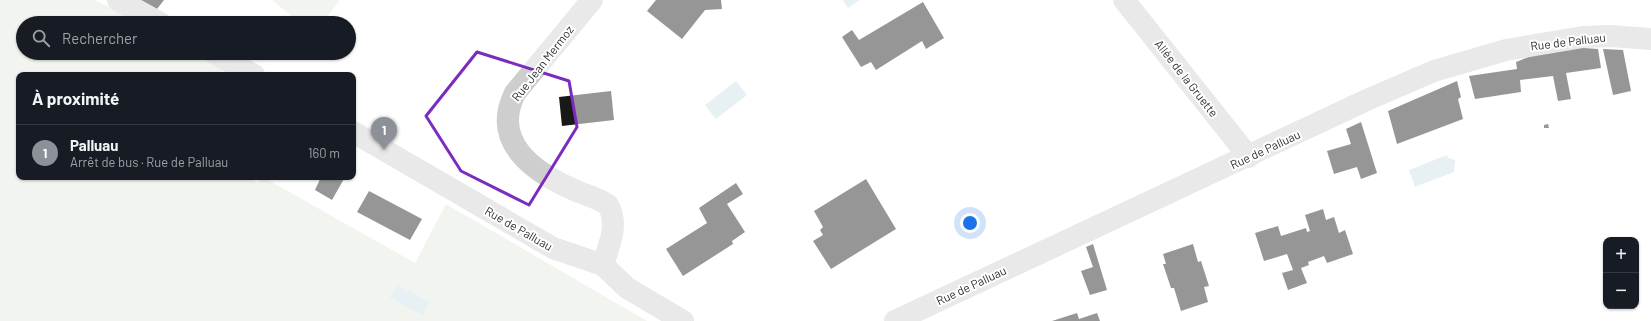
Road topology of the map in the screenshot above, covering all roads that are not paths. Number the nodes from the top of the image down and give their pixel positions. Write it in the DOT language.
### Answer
graph roads {
  1 [pos="118,0"];
  2 [pos="592,0"];
  3 [pos="1124,0"];
  4 [pos="147,16"];
  5 [pos="1651,39"];
  6 [pos="227,60"];
  7 [pos="249,72"];
  8 [pos="356,134"];
  9 [pos="1249,157"];
  10 [pos="603,266"];
  11 [pos="684,321"];
  12 [pos="895,321"];
  1 -- 4 [label="street"];
  2 -- 10 [label="street, Rue Jean Mermoz"];
  3 -- 9 [label="street, Allée de la Gruette"];
  5 -- 9 [label="street, Rue de Palluau"];
  6 -- 7 [label="street"];
  8 -- 10 [label="street, Rue de Palluau"];
  9 -- 12 [label="street, Rue de Palluau"];
  10 -- 11 [label="street, Rue de Palluau"];
}
